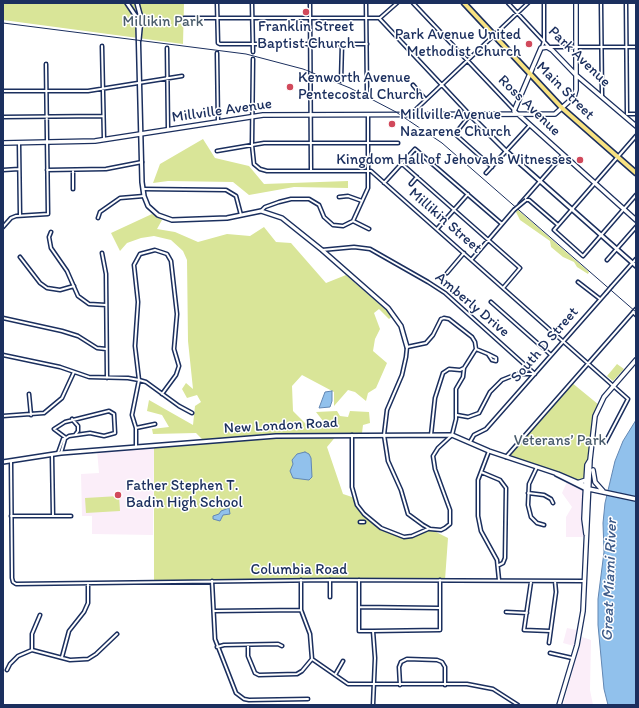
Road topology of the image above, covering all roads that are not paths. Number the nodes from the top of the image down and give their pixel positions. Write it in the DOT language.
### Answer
graph roads {
  1 [pos="127,3"];
  2 [pos="137,3"];
  3 [pos="217,3"];
  4 [pos="252,3"];
  5 [pos="310,3"];
  6 [pos="366,3"];
  7 [pos="397,3"];
  8 [pos="413,3"];
  9 [pos="464,3"];
  10 [pos="508,3"];
  11 [pos="528,3"];
  12 [pos="544,3"];
  13 [pos="576,3"];
  14 [pos="601,3"];
  15 [pos="626,3"];
  16 [pos="517,13"];
  17 [pos="184,18"];
  18 [pos="217,18"];
  19 [pos="252,18"];
  20 [pos="310,18"];
  21 [pos="367,18"];
  22 [pos="380,18"];
  23 [pos="494,35"];
  24 [pos="139,40"];
  25 [pos="544,41"];
  26 [pos="252,44"];
  27 [pos="310,44"];
  28 [pos="342,44"];
  29 [pos="367,44"];
  30 [pos="102,46"];
  31 [pos="576,46"];
  32 [pos="602,47"];
  33 [pos="626,47"];
  34 [pos="636,47"];
  35 [pos="167,48"];
  36 [pos="541,48"];
  37 [pos="551,48"];
  38 [pos="252,52"];
  39 [pos="217,53"];
  40 [pos="253,58"];
  41 [pos="466,60"];
  42 [pos="46,64"];
  43 [pos="530,74"];
  44 [pos="182,76"];
  45 [pos="576,76"];
  46 [pos="168,78"];
  47 [pos="341,81"];
  48 [pos="139,83"];
  49 [pos="442,84"];
  50 [pos="413,85"];
  51 [pos="103,89"];
  52 [pos="46,91"];
  53 [pos="3,92"];
  54 [pos="367,92"];
  55 [pos="602,97"];
  56 [pos="425,99"];
  57 [pos="562,108"];
  58 [pos="514,111"];
  59 [pos="518,114"];
  60 [pos="622,114"];
  61 [pos="627,114"];
  62 [pos="636,114"];
  63 [pos="310,115"];
  64 [pos="368,115"];
  65 [pos="410,115"];
  66 [pos="470,115"];
  67 [pos="46,116"];
  68 [pos="103,116"];
  69 [pos="252,116"];
  70 [pos="3,117"];
  71 [pos="218,122"];
  72 [pos="530,125"];
  73 [pos="636,126"];
  74 [pos="168,130"];
  75 [pos="141,134"];
  76 [pos="636,136"];
  77 [pos="104,140"];
  78 [pos="19,142"];
  79 [pos="46,142"];
  80 [pos="3,143"];
  81 [pos="310,143"];
  82 [pos="368,143"];
  83 [pos="398,143"];
  84 [pos="252,145"];
  85 [pos="217,151"];
  86 [pos="506,151"];
  87 [pos="563,155"];
  88 [pos="618,157"];
  89 [pos="142,162"];
  90 [pos="401,163"];
  91 [pos="492,167"];
  92 [pos="19,169"];
  93 [pos="3,170"];
  94 [pos="47,170"];
  95 [pos="73,170"];
  96 [pos="368,170"];
  97 [pos="310,171"];
  98 [pos="636,173"];
  99 [pos="486,174"];
  100 [pos="417,177"];
  101 [pos="540,181"];
  102 [pos="384,182"];
  103 [pos="595,183"];
  104 [pos="411,184"];
  105 [pos="142,188"];
  106 [pos="73,189"];
  107 [pos="468,194"];
  108 [pos="636,195"];
  109 [pos="144,196"];
  110 [pos="339,197"];
  111 [pos="362,201"];
  112 [pos="520,204"];
  113 [pos="572,209"];
  114 [pos="624,209"];
  115 [pos="454,210"];
  116 [pos="261,211"];
  117 [pos="241,215"];
  118 [pos="20,216"];
  119 [pos="98,218"];
  120 [pos="636,220"];
  121 [pos="353,221"];
  122 [pos="502,224"];
  123 [pos="558,225"];
  124 [pos="3,226"];
  125 [pos="636,227"];
  126 [pos="369,228"];
  127 [pos="437,230"];
  128 [pos="51,232"];
  129 [pos="602,235"];
  130 [pos="488,240"];
  131 [pos="617,249"];
  132 [pos="322,250"];
  133 [pos="102,252"];
  134 [pos="464,254"];
  135 [pos="20,257"];
  136 [pos="636,259"];
  137 [pos="472,260"];
  138 [pos="607,260"];
  139 [pos="633,263"];
  140 [pos="636,266"];
  141 [pos="447,273"];
  142 [pos="578,282"];
  143 [pos="74,286"];
  144 [pos="503,288"];
  145 [pos="600,299"];
  146 [pos="491,302"];
  147 [pos="106,305"];
  148 [pos="636,309"];
  149 [pos="633,312"];
  150 [pos="636,315"];
  151 [pos="3,318"];
  152 [pos="564,341"];
  153 [pos="407,347"];
  154 [pos="106,349"];
  155 [pos="476,349"];
  156 [pos="488,354"];
  157 [pos="3,355"];
  158 [pos="551,355"];
  159 [pos="636,360"];
  160 [pos="588,363"];
  161 [pos="464,368"];
  162 [pos="460,370"];
  163 [pos="74,372"];
  164 [pos="535,374"];
  165 [pos="464,375"];
  166 [pos="107,378"];
  167 [pos="139,380"];
  168 [pos="614,385"];
  169 [pos="29,394"];
  170 [pos="162,394"];
  171 [pos="192,413"];
  172 [pos="31,415"];
  173 [pos="456,415"];
  174 [pos="3,416"];
  175 [pos="72,419"];
  176 [pos="155,424"];
  177 [pos="136,428"];
  178 [pos="431,434"];
  179 [pos="74,435"];
  180 [pos="352,435"];
  181 [pos="384,435"];
  182 [pos="452,435"];
  183 [pos="66,438"];
  184 [pos="470,442"];
  185 [pos="605,443"];
  186 [pos="136,447"];
  187 [pos="591,450"];
  188 [pos="490,451"];
  189 [pos="60,453"];
  190 [pos="52,454"];
  191 [pos="506,456"];
  192 [pos="590,460"];
  193 [pos="11,461"];
  194 [pos="3,462"];
  195 [pos="538,466"];
  196 [pos="481,472"];
  197 [pos="555,473"];
  198 [pos="586,480"];
  199 [pos="577,482"];
  200 [pos="587,488"];
  201 [pos="596,490"];
  202 [pos="602,491"];
  203 [pos="528,494"];
  204 [pos="636,499"];
  205 [pos="553,503"];
  206 [pos="588,503"];
  207 [pos="11,516"];
  208 [pos="53,516"];
  209 [pos="71,516"];
  210 [pos="360,522"];
  211 [pos="364,522"];
  212 [pos="423,525"];
  213 [pos="544,525"];
  214 [pos="430,528"];
  215 [pos="422,531"];
  216 [pos="587,537"];
  217 [pos="498,565"];
  218 [pos="301,580"];
  219 [pos="330,580"];
  220 [pos="360,580"];
  221 [pos="440,580"];
  222 [pos="499,580"];
  223 [pos="212,581"];
  224 [pos="555,581"];
  225 [pos="585,581"];
  226 [pos="530,582"];
  227 [pos="88,584"];
  228 [pos="330,597"];
  229 [pos="359,607"];
  230 [pos="439,608"];
  231 [pos="301,610"];
  232 [pos="214,611"];
  233 [pos="506,612"];
  234 [pos="527,613"];
  235 [pos="40,615"];
  236 [pos="373,631"];
  237 [pos="550,631"];
  238 [pos="117,634"];
  239 [pos="549,642"];
  240 [pos="248,645"];
  241 [pos="282,646"];
  242 [pos="217,647"];
  243 [pos="32,650"];
  244 [pos="550,653"];
  245 [pos="62,657"];
  246 [pos="573,658"];
  247 [pos="312,659"];
  248 [pos="343,661"];
  249 [pos="7,670"];
  250 [pos="335,675"];
  251 [pos="373,685"];
  252 [pos="400,685"];
  253 [pos="444,685"];
  254 [pos="308,699"];
  255 [pos="249,700"];
  256 [pos="249,705"];
  257 [pos="372,705"];
  258 [pos="518,705"];
  259 [pos="559,705"];
  1 -- 24 [label="street"];
  2 -- 24 [label="street"];
  3 -- 18 [label="street"];
  4 -- 19 [label="street"];
  5 -- 20 [label="street"];
  6 -- 21 [label="street"];
  7 -- 22 [label="street"];
  8 -- 41 [label="street, Ross Avenue"];
  9 -- 23 [label="main road, Main Street"];
  10 -- 16 [label="street, Park Avenue"];
  11 -- 16 [label="street"];
  12 -- 25 [label="street"];
  13 -- 31 [label="main road"];
  14 -- 32 [label="street"];
  15 -- 33 [label="street"];
  16 -- 23 [label="street"];
  16 -- 25 [label="street, Park Avenue"];
  17 -- 18 [label="street"];
  18 -- 19 [label="street"];
  18 -- 26 [label="street"];
  19 -- 20 [label="street"];
  19 -- 26 [label="street"];
  20 -- 21 [label="street"];
  20 -- 27 [label="street"];
  21 -- 22 [label="street"];
  21 -- 29 [label="street"];
  22 -- 49 [label="street"];
  23 -- 41 [label="street"];
  23 -- 43 [label="main road, Main Street"];
  24 -- 48 [label="street"];
  25 -- 36 [label="street"];
  25 -- 37 [label="street, Park Avenue"];
  26 -- 27 [label="street"];
  26 -- 38 [label="street"];
  27 -- 28 [label="street"];
  27 -- 63 [label="street"];
  28 -- 29 [label="street"];
  28 -- 47 [label="street"];
  29 -- 54 [label="street"];
  30 -- 51 [label="street"];
  31 -- 32 [label="street"];
  31 -- 37 [label="street"];
  31 -- 45 [label="main road"];
  32 -- 33 [label="street"];
  32 -- 55 [label="street"];
  33 -- 34 [label="street"];
  33 -- 61 [label="street"];
  35 -- 46 [label="street"];
  36 -- 37 [label="main road"];
  36 -- 43 [label="main road"];
  37 -- 45 [label="main road, Park Avenue"];
  39 -- 71 [label="street"];
  40 -- 69 [label="street"];
  41 -- 49 [label="street"];
  41 -- 58 [label="street, Ross Avenue"];
  42 -- 52 [label="street"];
  43 -- 57 [label="main road, Main Street"];
  43 -- 58 [label="main road"];
  44 -- 46 [label="street"];
  45 -- 55 [label="main road, Park Avenue"];
  45 -- 57 [label="main road"];
  46 -- 48 [label="street"];
  46 -- 74 [label="street"];
  48 -- 51 [label="street"];
  48 -- 75 [label="street"];
  49 -- 56 [label="street"];
  49 -- 66 [label="street"];
  50 -- 56 [label="street"];
  51 -- 52 [label="street"];
  51 -- 68 [label="street"];
  52 -- 53 [label="street"];
  52 -- 67 [label="street"];
  55 -- 60 [label="main road, Park Avenue"];
  56 -- 65 [label="street"];
  57 -- 59 [label="main road, Millville Avenue"];
  57 -- 88 [label="main road, Main Street"];
  58 -- 59 [label="street, Ross Avenue"];
  59 -- 66 [label="main road, Millville Avenue"];
  59 -- 72 [label="main road, Ross Avenue"];
  60 -- 61 [label="street"];
  60 -- 73 [label="main road, Park Avenue"];
  61 -- 62 [label="street"];
  63 -- 64 [label="main road, Millville Avenue"];
  63 -- 69 [label="main road, Millville Avenue"];
  63 -- 81 [label="street"];
  64 -- 65 [label="main road, Millville Avenue"];
  64 -- 82 [label="street"];
  65 -- 66 [label="main road, Millville Avenue"];
  66 -- 86 [label="street"];
  66 -- 91 [label="street"];
  67 -- 68 [label="street"];
  67 -- 70 [label="street"];
  67 -- 79 [label="street"];
  68 -- 77 [label="street"];
  69 -- 71 [label="main road, Millville Avenue"];
  69 -- 84 [label="street"];
  71 -- 74 [label="main road, Millville Avenue"];
  72 -- 86 [label="street"];
  72 -- 87 [label="main road, Ross Avenue"];
  74 -- 75 [label="main road, Millville Avenue"];
  75 -- 77 [label="main road, Millville Avenue"];
  75 -- 89 [label="street"];
  76 -- 88 [label="street"];
  77 -- 79 [label="main road, Millville Avenue"];
  78 -- 79 [label="main road, Millville Avenue"];
  78 -- 80 [label="main road, Millville Avenue"];
  78 -- 92 [label="street"];
  79 -- 94 [label="street"];
  81 -- 82 [label="street"];
  81 -- 84 [label="street"];
  81 -- 97 [label="street"];
  82 -- 83 [label="street"];
  82 -- 96 [label="street"];
  84 -- 85 [label="street"];
  84 -- 97 [label="street"];
  86 -- 91 [label="street"];
  86 -- 101 [label="street"];
  87 -- 101 [label="street"];
  87 -- 103 [label="main road, Ross Avenue"];
  88 -- 98 [label="main road, Main Street"];
  88 -- 103 [label="street"];
  89 -- 95 [label="street"];
  89 -- 105 [label="street"];
  90 -- 100 [label="street"];
  90 -- 102 [label="street"];
  90 -- 107 [label="street"];
  91 -- 99 [label="street"];
  92 -- 93 [label="street"];
  92 -- 118 [label="street"];
  94 -- 95 [label="street"];
  94 -- 118 [label="street"];
  95 -- 106 [label="street"];
  96 -- 97 [label="street"];
  96 -- 102 [label="street, Millikin Street"];
  96 -- 111 [label="street"];
  100 -- 104 [label="street"];
  100 -- 115 [label="street"];
  101 -- 112 [label="street"];
  101 -- 113 [label="street"];
  102 -- 127 [label="street, Millikin Street"];
  103 -- 113 [label="street"];
  103 -- 114 [label="main road, Ross Avenue"];
  105 -- 109 [label="street"];
  105 -- 117 [label="street"];
  107 -- 115 [label="street"];
  107 -- 122 [label="street"];
  108 -- 114 [label="street"];
  109 -- 117 [label="street"];
  109 -- 119 [label="street"];
  110 -- 111 [label="street"];
  111 -- 121 [label="street"];
  113 -- 123 [label="street"];
  113 -- 129 [label="street"];
  114 -- 120 [label="main road, Ross Avenue"];
  114 -- 129 [label="street"];
  115 -- 127 [label="street"];
  115 -- 130 [label="street"];
  116 -- 117 [label="street"];
  116 -- 121 [label="street"];
  116 -- 132 [label="street"];
  118 -- 124 [label="street"];
  121 -- 126 [label="street"];
  122 -- 123 [label="street, bridge"];
  122 -- 130 [label="street"];
  123 -- 129 [label="street"];
  125 -- 131 [label="street"];
  127 -- 134 [label="street, Millikin Street"];
  128 -- 143 [label="street"];
  129 -- 131 [label="street"];
  130 -- 137 [label="street"];
  130 -- 144 [label="street"];
  131 -- 138 [label="street"];
  131 -- 139 [label="street"];
  132 -- 153 [label="street"];
  132 -- 164 [label="street, Amberly Drive"];
  133 -- 147 [label="street"];
  134 -- 137 [label="street, Millikin Street"];
  134 -- 141 [label="street"];
  135 -- 143 [label="street"];
  136 -- 139 [label="street, South D Street"];
  137 -- 144 [label="street, Millikin Street"];
  139 -- 140 [label="street"];
  139 -- 145 [label="street, South D Street, bridge"];
  142 -- 145 [label="street"];
  143 -- 147 [label="street"];
  144 -- 152 [label="street, Millikin Street"];
  145 -- 152 [label="street, South D Street"];
  146 -- 158 [label="street"];
  147 -- 154 [label="street"];
  148 -- 149 [label="street"];
  149 -- 150 [label="street"];
  149 -- 160 [label="street"];
  151 -- 154 [label="street"];
  152 -- 158 [label="street, South D Street"];
  152 -- 160 [label="street, Millikin Street"];
  153 -- 155 [label="street"];
  153 -- 181 [label="street"];
  154 -- 166 [label="street"];
  155 -- 156 [label="street"];
  155 -- 161 [label="street"];
  157 -- 163 [label="street"];
  158 -- 164 [label="street, South D Street"];
  159 -- 168 [label="main road"];
  160 -- 168 [label="street, Millikin Street"];
  160 -- 191 [label="street"];
  161 -- 162 [label="street"];
  161 -- 165 [label="street"];
  162 -- 165 [label="street"];
  162 -- 178 [label="street"];
  163 -- 166 [label="street"];
  163 -- 172 [label="street"];
  164 -- 173 [label="street"];
  164 -- 184 [label="street, South D Street"];
  165 -- 173 [label="street"];
  166 -- 167 [label="street"];
  167 -- 170 [label="street"];
  167 -- 170 [label="street"];
  167 -- 177 [label="street"];
  168 -- 185 [label="street, Millikin Street"];
  168 -- 187 [label="main road"];
  169 -- 172 [label="street"];
  170 -- 171 [label="street"];
  172 -- 174 [label="street"];
  173 -- 182 [label="street"];
  175 -- 179 [label="street"];
  175 -- 179 [label="street"];
  175 -- 183 [label="street"];
  176 -- 177 [label="street"];
  177 -- 186 [label="street"];
  178 -- 181 [label="street, New London Road"];
  178 -- 182 [label="street, New London Road"];
  179 -- 183 [label="street"];
  180 -- 181 [label="street, New London Road"];
  180 -- 186 [label="street, New London Road"];
  180 -- 215 [label="street"];
  181 -- 212 [label="street"];
  182 -- 184 [label="street, New London Road"];
  182 -- 214 [label="street"];
  183 -- 189 [label="street"];
  184 -- 188 [label="street, New London Road"];
  186 -- 189 [label="street, New London Road"];
  187 -- 192 [label="main road"];
  187 -- 202 [label="main road"];
  188 -- 191 [label="street, New London Road"];
  188 -- 196 [label="street"];
  189 -- 190 [label="street, New London Road"];
  190 -- 193 [label="street, New London Road"];
  190 -- 208 [label="street"];
  191 -- 195 [label="street, New London Road"];
  192 -- 198 [label="main road"];
  192 -- 200 [label="main road"];
  193 -- 194 [label="street, New London Road"];
  193 -- 207 [label="street"];
  195 -- 197 [label="street, New London Road"];
  195 -- 203 [label="street"];
  196 -- 217 [label="street"];
  196 -- 217 [label="street"];
  197 -- 199 [label="street, New London Road"];
  197 -- 200 [label="street, New London Road"];
  198 -- 199 [label="main road"];
  198 -- 200 [label="main road"];
  199 -- 200 [label="street, New London Road"];
  200 -- 201 [label="main road"];
  200 -- 206 [label="main road"];
  200 -- 216 [label="main road"];
  201 -- 202 [label="main road"];
  201 -- 206 [label="main road"];
  202 -- 204 [label="main road"];
  203 -- 205 [label="street"];
  203 -- 213 [label="street"];
  206 -- 216 [label="main road"];
  207 -- 208 [label="street"];
  207 -- 227 [label="street, Columbia Road"];
  208 -- 209 [label="street"];
  210 -- 211 [label="street"];
  212 -- 214 [label="street"];
  212 -- 215 [label="street"];
  214 -- 215 [label="street"];
  216 -- 225 [label="main road"];
  217 -- 222 [label="street"];
  218 -- 219 [label="street, Columbia Road"];
  218 -- 223 [label="street, Columbia Road"];
  218 -- 231 [label="street"];
  219 -- 220 [label="street, Columbia Road"];
  219 -- 228 [label="street"];
  220 -- 221 [label="street, Columbia Road"];
  220 -- 229 [label="street"];
  221 -- 222 [label="street, Columbia Road"];
  221 -- 230 [label="street"];
  222 -- 226 [label="street, Columbia Road"];
  223 -- 227 [label="street, Columbia Road"];
  223 -- 232 [label="street"];
  224 -- 225 [label="street, Columbia Road"];
  224 -- 226 [label="street, Columbia Road"];
  224 -- 237 [label="street"];
  225 -- 246 [label="main road"];
  226 -- 234 [label="street"];
  227 -- 245 [label="street"];
  229 -- 230 [label="street"];
  229 -- 236 [label="street"];
  230 -- 236 [label="street"];
  231 -- 232 [label="street"];
  231 -- 247 [label="street"];
  232 -- 242 [label="street"];
  233 -- 234 [label="street"];
  234 -- 237 [label="street"];
  235 -- 243 [label="street"];
  236 -- 251 [label="street"];
  237 -- 239 [label="street"];
  238 -- 245 [label="street"];
  240 -- 241 [label="street"];
  240 -- 242 [label="street"];
  240 -- 247 [label="street"];
  242 -- 255 [label="street"];
  243 -- 245 [label="street"];
  243 -- 249 [label="street"];
  244 -- 246 [label="street"];
  246 -- 259 [label="main road"];
  247 -- 250 [label="street"];
  248 -- 250 [label="street"];
  250 -- 251 [label="street"];
  251 -- 252 [label="street"];
  251 -- 257 [label="street"];
  252 -- 253 [label="street"];
  252 -- 253 [label="street"];
  253 -- 258 [label="street"];
  254 -- 255 [label="street"];
  255 -- 256 [label="street"];
}
